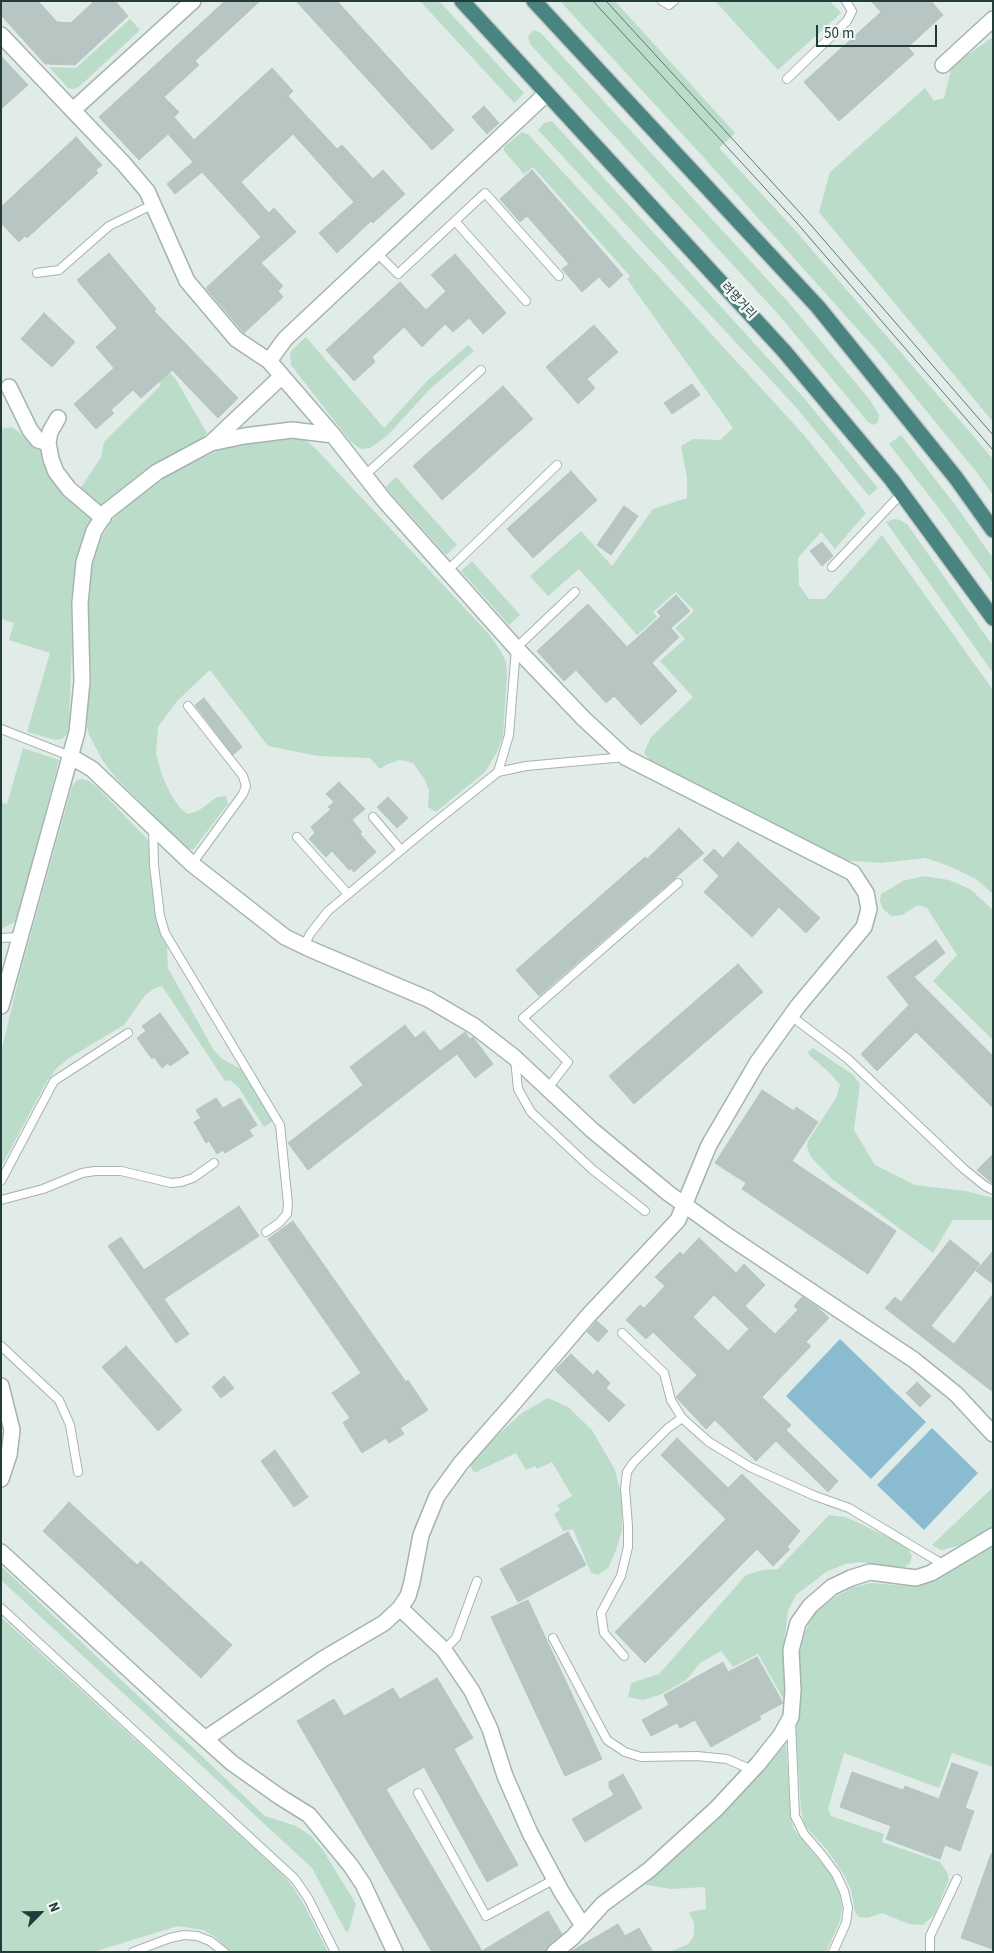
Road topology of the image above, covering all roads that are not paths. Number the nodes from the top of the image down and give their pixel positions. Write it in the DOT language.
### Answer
graph roads {
  1 [pos="193,1"];
  2 [pos="462,1"];
  3 [pos="534,1"];
  4 [pos="662,1"];
  5 [pos="674,1"];
  6 [pos="846,1"];
  7 [pos="993,19"];
  8 [pos="1,35"];
  9 [pos="943,65"];
  10 [pos="787,79"];
  11 [pos="546,94"];
  12 [pos="73,110"];
  13 [pos="154,204"];
  14 [pos="455,221"];
  15 [pos="377,253"];
  16 [pos="37,273"];
  17 [pos="559,276"];
  18 [pos="526,300"];
  19 [pos="269,361"];
  20 [pos="481,370"];
  21 [pos="282,376"];
  22 [pos="9,386"];
  23 [pos="58,418"];
  24 [pos="333,435"];
  25 [pos="48,443"];
  26 [pos="211,443"];
  27 [pos="557,465"];
  28 [pos="364,476"];
  29 [pos="902,492"];
  30 [pos="103,518"];
  31 [pos="993,530"];
  32 [pos="832,567"];
  33 [pos="448,570"];
  34 [pos="575,592"];
  35 [pos="993,618"];
  36 [pos="516,648"];
  37 [pos="188,706"];
  38 [pos="1,729"];
  39 [pos="70,756"];
  40 [pos="625,757"];
  41 [pos="498,772"];
  42 [pos="373,817"];
  43 [pos="153,828"];
  44 [pos="297,837"];
  45 [pos="401,850"];
  46 [pos="192,864"];
  47 [pos="678,883"];
  48 [pos="348,894"];
  49 [pos="20,937"];
  50 [pos="1,938"];
  51 [pos="304,946"];
  52 [pos="1,1006"];
  53 [pos="791,1016"];
  54 [pos="128,1033"];
  55 [pos="514,1057"];
  56 [pos="548,1088"];
  57 [pos="214,1163"];
  58 [pos="1,1181"];
  59 [pos="993,1190"];
  60 [pos="1,1200"];
  61 [pos="686,1205"];
  62 [pos="645,1211"];
  63 [pos="266,1232"];
  64 [pos="622,1333"];
  65 [pos="1,1346"];
  66 [pos="1,1386"];
  67 [pos="682,1418"];
  68 [pos="993,1434"];
  69 [pos="78,1472"];
  70 [pos="1,1479"];
  71 [pos="993,1536"];
  72 [pos="1,1552"];
  73 [pos="944,1565"];
  74 [pos="477,1581"];
  75 [pos="1,1608"];
  76 [pos="400,1608"];
  77 [pos="553,1638"];
  78 [pos="444,1650"];
  79 [pos="624,1656"];
  80 [pos="791,1717"];
  81 [pos="205,1739"];
  82 [pos="752,1770"];
  83 [pos="418,1793"];
  84 [pos="555,1879"];
  85 [pos="957,1879"];
  86 [pos="583,1926"];
  87 [pos="133,1952"];
  88 [pos="224,1952"];
  89 [pos="336,1952"];
  90 [pos="395,1952"];
  91 [pos="556,1952"];
  92 [pos="833,1952"];
  93 [pos="930,1952"];
  1 -- 12 [label="street"];
  2 -- 11 [label="highway, 려명거리"];
  3 -- 31 [label="highway"];
  4 -- 5 [label="lane"];
  6 -- 10 [label="lane"];
  7 -- 9 [label="street"];
  8 -- 12 [label="street"];
  11 -- 15 [label="street"];
  11 -- 29 [label="highway, 려명거리"];
  12 -- 13 [label="street"];
  13 -- 16 [label="lane"];
  13 -- 19 [label="street"];
  14 -- 15 [label="lane"];
  14 -- 17 [label="lane"];
  14 -- 18 [label="lane"];
  15 -- 19 [label="street"];
  19 -- 21 [label="street"];
  20 -- 28 [label="lane"];
  21 -- 24 [label="street"];
  21 -- 26 [label="street"];
  22 -- 25 [label="street"];
  23 -- 25 [label="street"];
  24 -- 26 [label="street"];
  24 -- 28 [label="street"];
  25 -- 30 [label="street"];
  26 -- 30 [label="street"];
  27 -- 33 [label="lane"];
  28 -- 33 [label="street"];
  29 -- 32 [label="lane"];
  29 -- 35 [label="highway, 려명거리"];
  30 -- 39 [label="street"];
  33 -- 36 [label="street"];
  34 -- 36 [label="lane"];
  36 -- 40 [label="street"];
  36 -- 41 [label="lane"];
  37 -- 46 [label="lane"];
  38 -- 39 [label="lane"];
  39 -- 43 [label="street"];
  39 -- 49 [label="street"];
  40 -- 41 [label="lane"];
  40 -- 53 [label="street"];
  41 -- 45 [label="lane"];
  42 -- 45 [label="lane"];
  43 -- 46 [label="street"];
  43 -- 63 [label="lane"];
  44 -- 48 [label="lane"];
  45 -- 48 [label="lane"];
  46 -- 51 [label="street"];
  47 -- 56 [label="lane"];
  48 -- 51 [label="lane"];
  49 -- 50 [label="lane"];
  49 -- 52 [label="street"];
  51 -- 55 [label="street"];
  53 -- 59 [label="lane"];
  53 -- 61 [label="street"];
  54 -- 58 [label="lane"];
  55 -- 56 [label="street"];
  55 -- 62 [label="lane"];
  56 -- 61 [label="street"];
  57 -- 60 [label="lane"];
  61 -- 68 [label="street"];
  61 -- 76 [label="street"];
  64 -- 67 [label="lane"];
  65 -- 69 [label="lane"];
  66 -- 70 [label="street"];
  67 -- 73 [label="lane"];
  67 -- 79 [label="lane"];
  71 -- 73 [label="street"];
  72 -- 81 [label="street"];
  73 -- 80 [label="street"];
  74 -- 78 [label="lane"];
  75 -- 89 [label="lane"];
  76 -- 78 [label="street"];
  76 -- 81 [label="street"];
  77 -- 82 [label="lane"];
  78 -- 84 [label="street"];
  80 -- 82 [label="street"];
  80 -- 92 [label="lane"];
  81 -- 90 [label="street"];
  82 -- 86 [label="street"];
  83 -- 84 [label="lane"];
  84 -- 86 [label="street"];
  85 -- 93 [label="lane"];
  86 -- 91 [label="street"];
  87 -- 88 [label="lane"];
}
